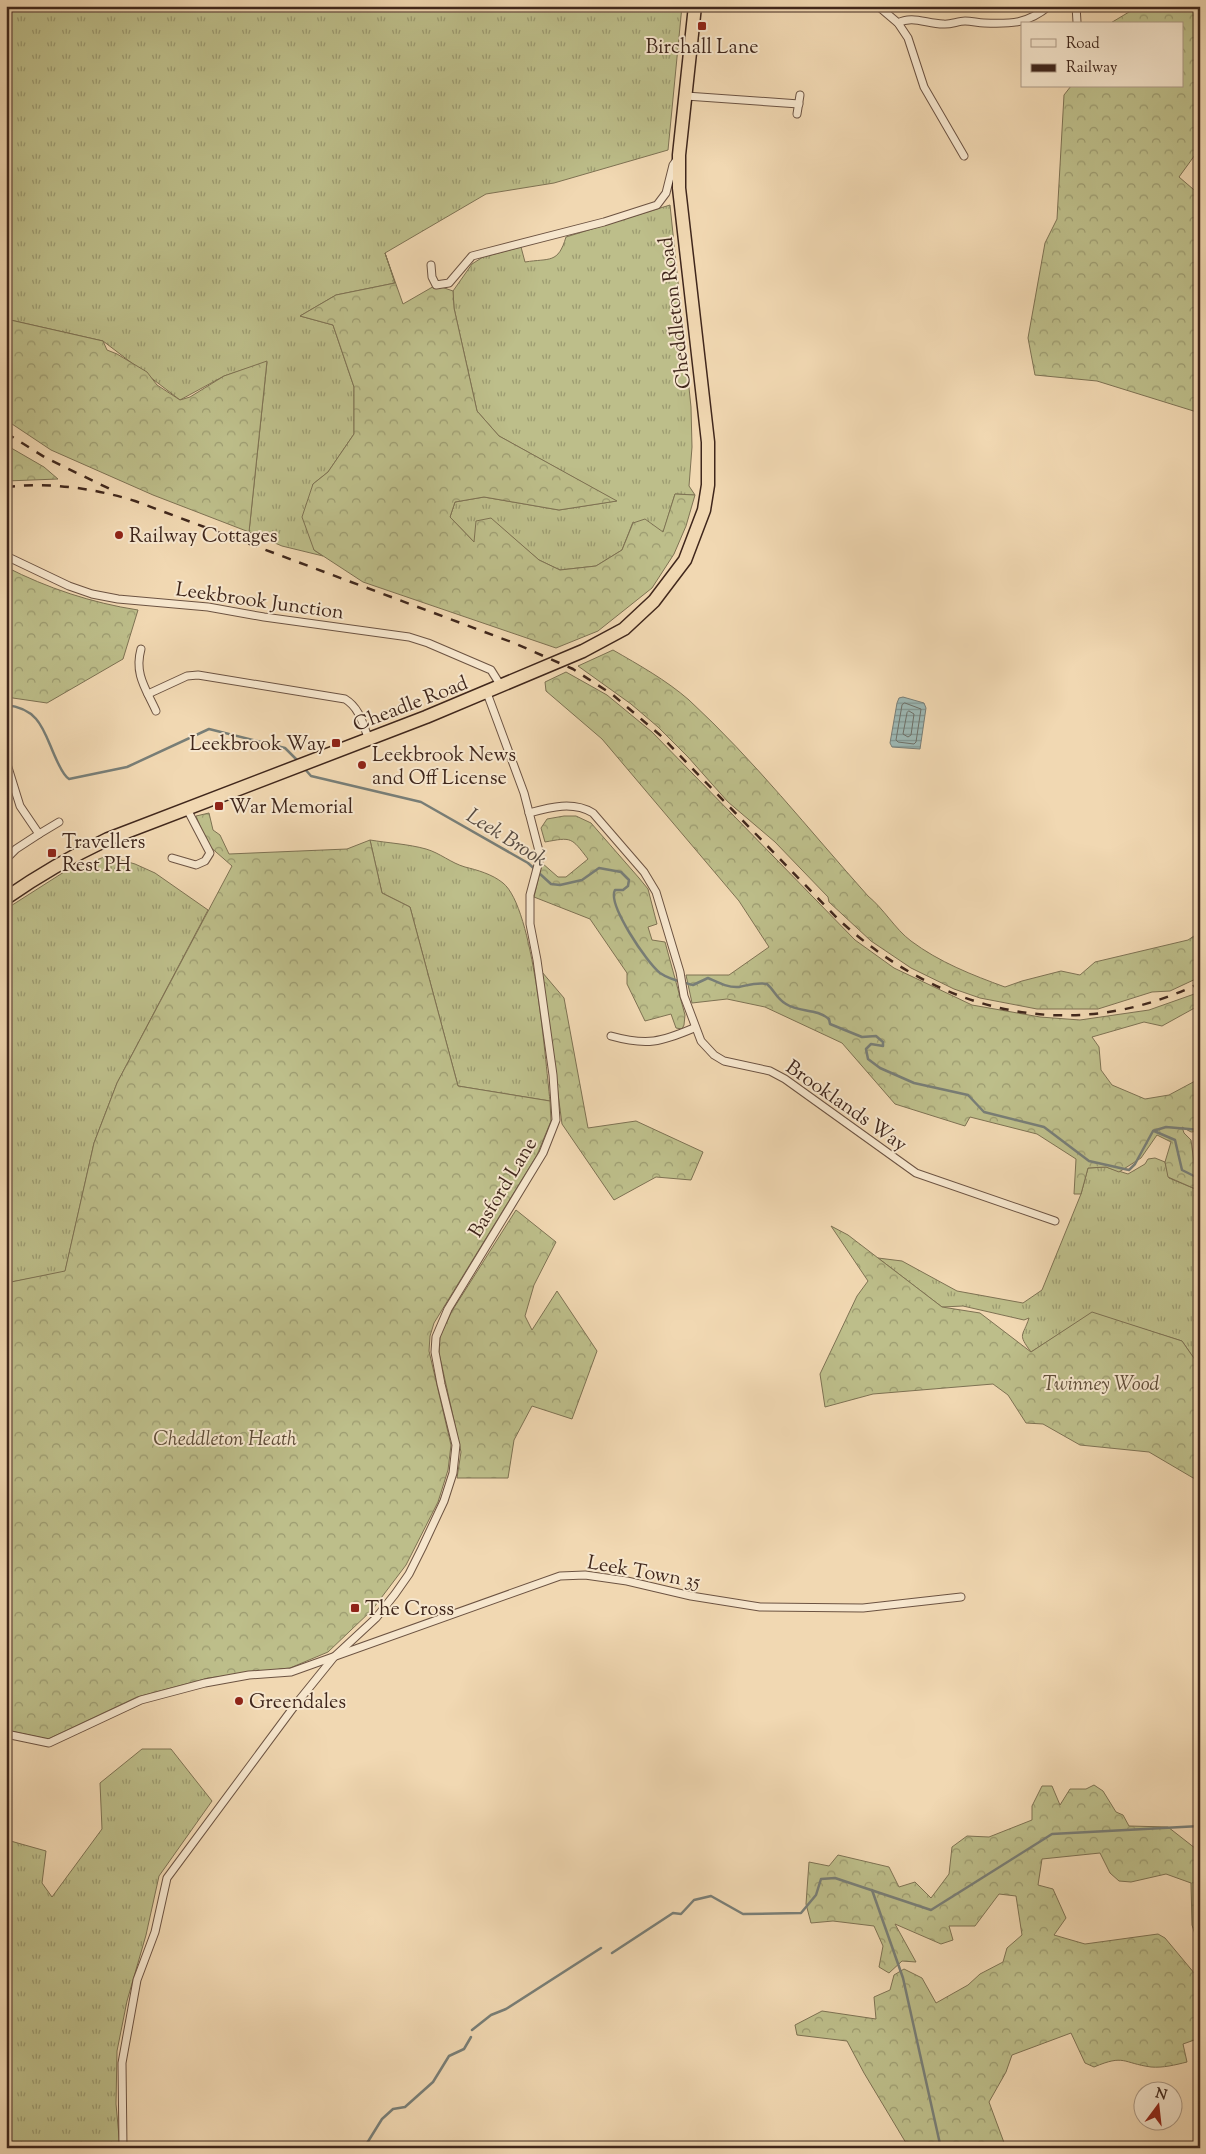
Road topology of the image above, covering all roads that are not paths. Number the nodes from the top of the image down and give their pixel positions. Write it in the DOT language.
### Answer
graph roads {
  1 [pos="696,6"];
  2 [pos="878,6"];
  3 [pos="1049,6"];
  4 [pos="1076,6"];
  5 [pos="1021,22"];
  6 [pos="1022,22"];
  7 [pos="1077,22"];
  8 [pos="898,23"];
  9 [pos="800,95"];
  10 [pos="686,96"];
  11 [pos="799,104"];
  12 [pos="798,114"];
  13 [pos="679,155"];
  14 [pos="964,156"];
  15 [pos="431,265"];
  16 [pos="6,556"];
  17 [pos="654,601"];
  18 [pos="141,649"];
  19 [pos="502,687"];
  20 [pos="487,693"];
  21 [pos="148,694"];
  22 [pos="156,711"];
  23 [pos="369,740"];
  24 [pos="6,761"];
  25 [pos="187,809"];
  26 [pos="529,813"];
  27 [pos="60,822"];
  28 [pos="39,834"];
  29 [pos="172,858"];
  30 [pos="6,859"];
  31 [pos="6,898"];
  32 [pos="694,1028"];
  33 [pos="611,1036"];
  34 [pos="1055,1222"];
  35 [pos="961,1597"];
  36 [pos="334,1657"];
  37 [pos="6,1734"];
  38 [pos="124,2148"];
  1 -- 10 [label="highway, Cheddleton Road"];
  2 -- 8 [label="street"];
  3 -- 6 [label="street"];
  4 -- 7 [label="street"];
  5 -- 8 [label="street"];
  8 -- 14 [label="street"];
  9 -- 11 [label="street"];
  10 -- 11 [label="street"];
  10 -- 13 [label="highway, Cheddleton Road"];
  11 -- 12 [label="street"];
  13 -- 15 [label="street"];
  13 -- 17 [label="highway, Cheddleton Road"];
  16 -- 19 [label="street, Leekbrook Junction"];
  17 -- 19 [label="highway, Cheadle Road"];
  18 -- 21 [label="street"];
  19 -- 20 [label="highway, Cheadle Road"];
  20 -- 23 [label="highway, Cheadle Road"];
  20 -- 26 [label="street, Basford Lane"];
  21 -- 22 [label="street"];
  21 -- 23 [label="street"];
  23 -- 25 [label="highway, Cheadle Road"];
  24 -- 28 [label="street"];
  25 -- 29 [label="street"];
  25 -- 31 [label="highway, Cheadle Road"];
  26 -- 32 [label="street, Brooklands Way"];
  26 -- 36 [label="street, Basford Lane"];
  27 -- 28 [label="street"];
  28 -- 30 [label="street"];
  32 -- 33 [label="street"];
  32 -- 34 [label="street, Brooklands Way"];
  35 -- 36 [label="street, Leek Town 35"];
  36 -- 37 [label="street, Leek Town 35"];
  36 -- 38 [label="street, Basford Lane"];
}
